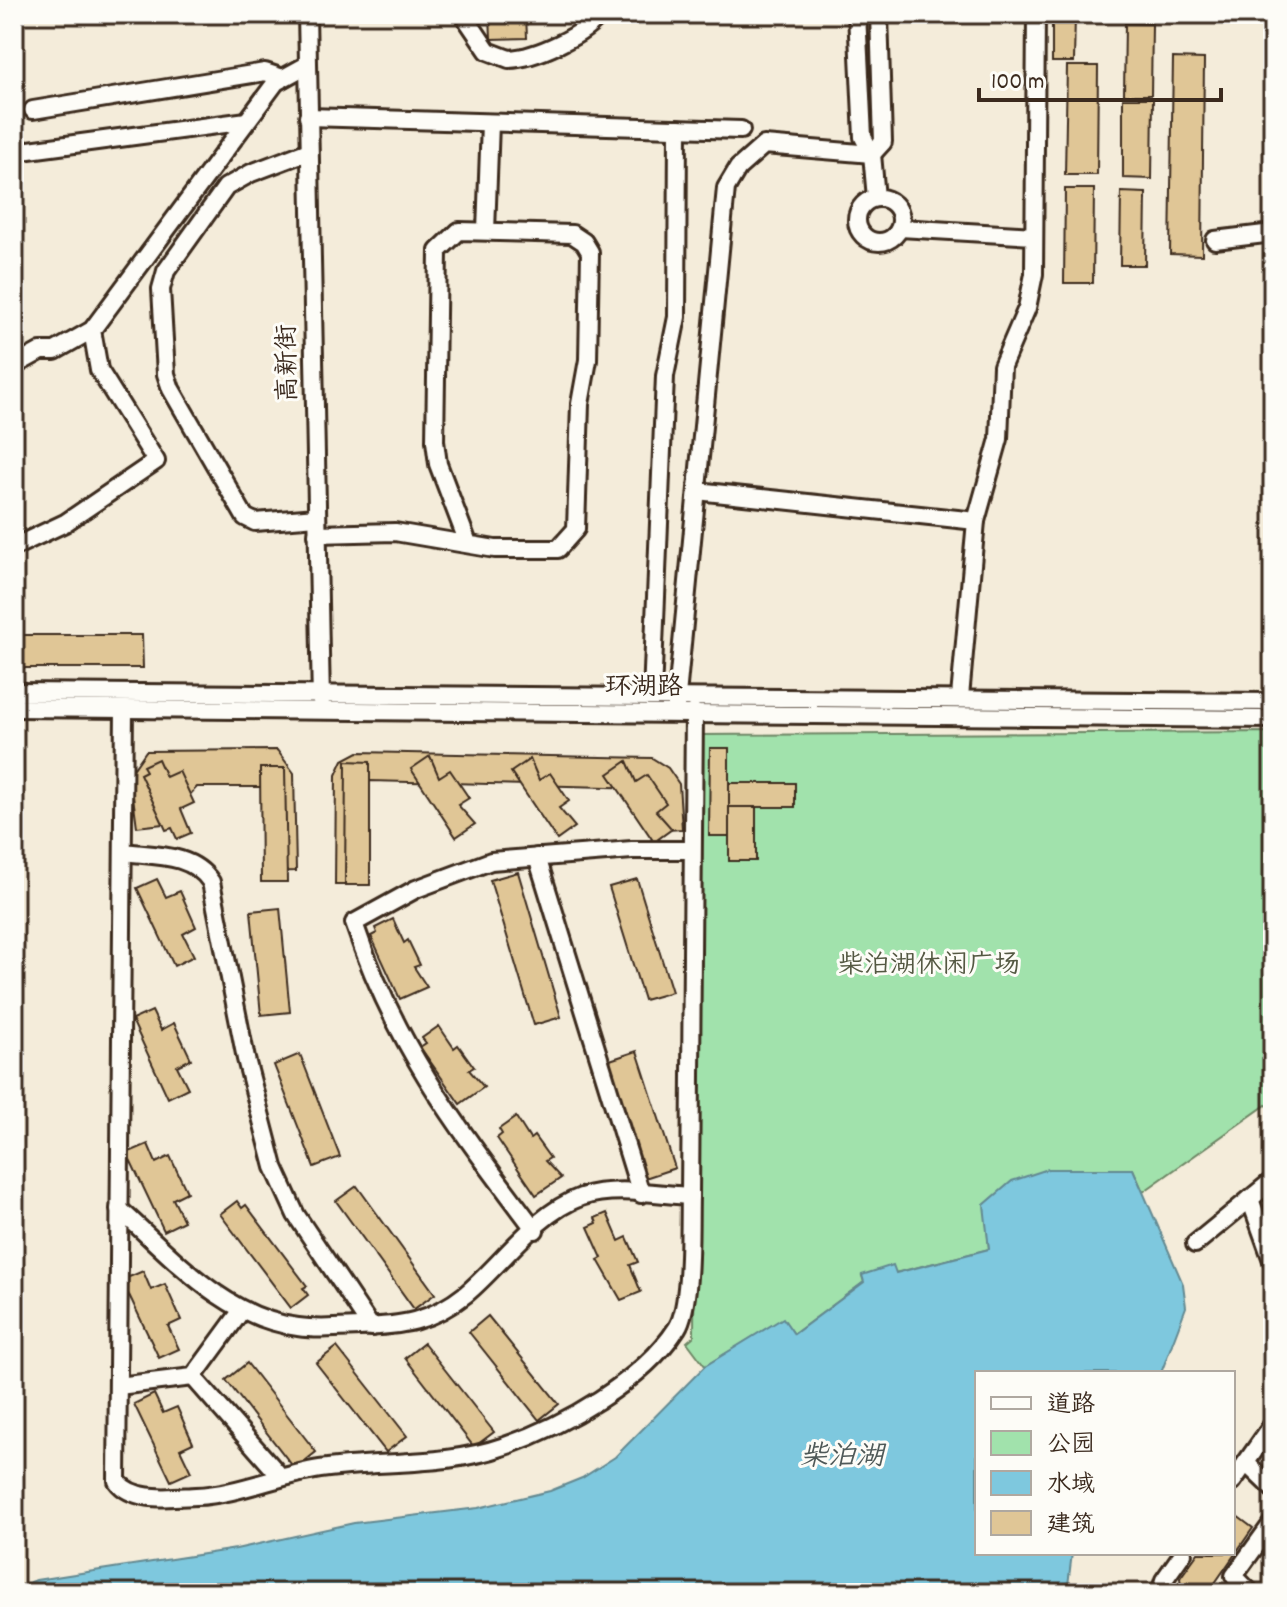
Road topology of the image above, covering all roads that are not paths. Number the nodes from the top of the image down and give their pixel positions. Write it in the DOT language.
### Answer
graph roads {
  1 [pos="307,14"];
  2 [pos="600,14"];
  3 [pos="857,14"];
  4 [pos="879,14"];
  5 [pos="1036,14"];
  6 [pos="467,17"];
  7 [pos="307,65"];
  8 [pos="283,78"];
  9 [pos="33,110"];
  10 [pos="308,117"];
  11 [pos="247,121"];
  12 [pos="490,123"];
  13 [pos="678,128"];
  14 [pos="741,130"];
  15 [pos="309,151"];
  16 [pos="14,152"];
  17 [pos="872,154"];
  18 [pos="876,198"];
  19 [pos="900,228"];
  20 [pos="486,231"];
  21 [pos="1273,233"];
  22 [pos="1034,236"];
  23 [pos="1215,240"];
  24 [pos="92,330"];
  25 [pos="14,366"];
  26 [pos="697,491"];
  27 [pos="976,521"];
  28 [pos="317,526"];
  29 [pos="468,543"];
  30 [pos="14,547"];
  31 [pos="14,692"];
  32 [pos="652,695"];
  33 [pos="960,697"];
  34 [pos="321,702"];
  35 [pos="1273,702"];
  36 [pos="676,704"];
  37 [pos="14,708"];
  38 [pos="124,709"];
  39 [pos="694,712"];
  40 [pos="1273,719"];
  41 [pos="692,850"];
  42 [pos="123,852"];
  43 [pos="537,857"];
  44 [pos="1273,1180"];
  45 [pos="641,1194"];
  46 [pos="690,1196"];
  47 [pos="1250,1199"];
  48 [pos="119,1209"];
  49 [pos="535,1230"];
  50 [pos="1195,1244"];
  51 [pos="1273,1263"];
  52 [pos="242,1310"];
  53 [pos="371,1327"];
  54 [pos="193,1377"];
  55 [pos="118,1386"];
  56 [pos="1273,1424"];
  57 [pos="1246,1463"];
  58 [pos="281,1477"];
  59 [pos="1235,1478"];
  60 [pos="1273,1489"];
  61 [pos="1273,1522"];
  62 [pos="1182,1555"];
  63 [pos="1160,1593"];
  64 [pos="1251,1593"];
  1 -- 7 [label="street, 高新街"];
  2 -- 6 [label="street"];
  3 -- 17 [label="street"];
  4 -- 17 [label="street"];
  5 -- 22 [label="street"];
  7 -- 8 [label="street"];
  7 -- 10 [label="street, 高新街"];
  8 -- 9 [label="street"];
  8 -- 11 [label="street"];
  10 -- 12 [label="street"];
  10 -- 15 [label="street, 高新街"];
  11 -- 16 [label="street"];
  11 -- 24 [label="street"];
  12 -- 13 [label="street"];
  12 -- 20 [label="street"];
  13 -- 14 [label="street"];
  13 -- 32 [label="street"];
  15 -- 28 [label="street, 高新街"];
  15 -- 28 [label="street"];
  17 -- 18 [label="street"];
  17 -- 26 [label="street"];
  18 -- 19 [label="street"];
  18 -- 19 [label="street"];
  19 -- 22 [label="street"];
  20 -- 29 [label="street"];
  20 -- 29 [label="street"];
  21 -- 23 [label="street"];
  22 -- 27 [label="street"];
  24 -- 25 [label="street"];
  24 -- 30 [label="street"];
  26 -- 27 [label="street"];
  26 -- 36 [label="street"];
  27 -- 33 [label="street"];
  28 -- 29 [label="street"];
  28 -- 34 [label="street, 高新街"];
  31 -- 34 [label="street, 环湖路"];
  32 -- 34 [label="street, 环湖路"];
  32 -- 36 [label="street, 环湖路"];
  33 -- 35 [label="street, 环湖路"];
  33 -- 36 [label="street, 环湖路"];
  34 -- 36 [label="street, 环湖路"];
  34 -- 38 [label="street, 环湖路"];
  36 -- 39 [label="street, 环湖路"];
  37 -- 38 [label="street, 环湖路"];
  38 -- 42 [label="street"];
  39 -- 40 [label="street, 环湖路"];
  39 -- 41 [label="street"];
  41 -- 43 [label="street"];
  41 -- 46 [label="street"];
  42 -- 48 [label="street"];
  42 -- 53 [label="street"];
  43 -- 45 [label="street"];
  43 -- 49 [label="street"];
  44 -- 47 [label="street"];
  45 -- 46 [label="street"];
  45 -- 49 [label="street"];
  46 -- 58 [label="street"];
  47 -- 50 [label="street"];
  47 -- 51 [label="street"];
  48 -- 52 [label="street"];
  48 -- 55 [label="street"];
  49 -- 53 [label="street"];
  52 -- 53 [label="street"];
  52 -- 54 [label="street"];
  54 -- 55 [label="street"];
  54 -- 58 [label="street"];
  55 -- 58 [label="street"];
  56 -- 57 [label="street"];
  57 -- 59 [label="street"];
  57 -- 60 [label="street"];
  61 -- 64 [label="street"];
  62 -- 63 [label="street"];
}
